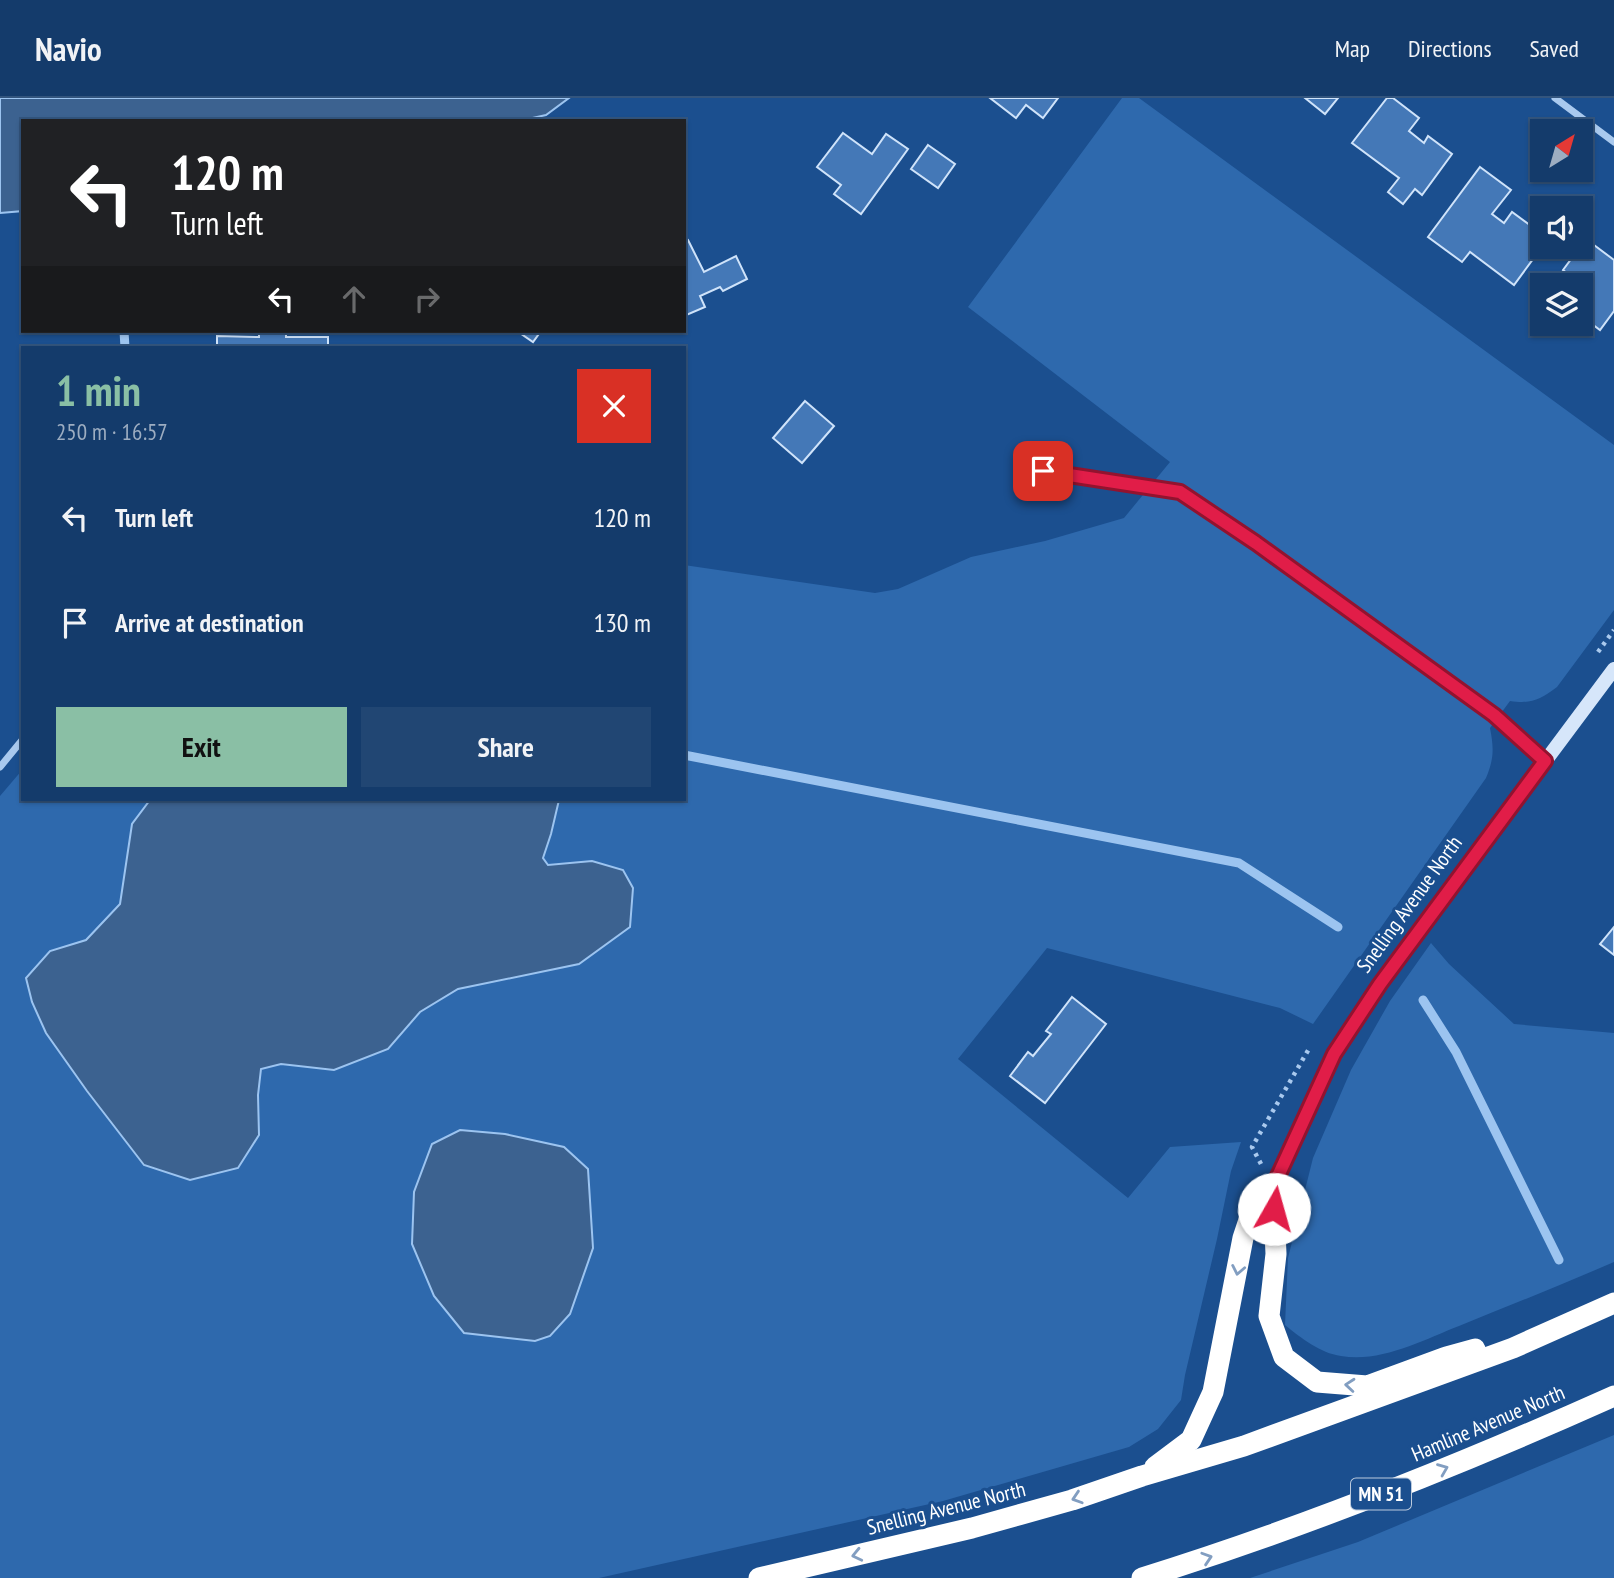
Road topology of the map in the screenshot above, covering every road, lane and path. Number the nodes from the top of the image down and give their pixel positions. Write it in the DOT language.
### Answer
graph roads {
  1 [pos="1555,98"];
  2 [pos="1614,142"];
  3 [pos="1043,471"];
  4 [pos="1614,669"];
  5 [pos="21,741"];
  6 [pos="1545,761"];
  7 [pos="0,767"];
  8 [pos="1273,1187"];
  9 [pos="1614,1303"];
  10 [pos="1579,1319"];
  11 [pos="1614,1396"];
  12 [pos="1142,1476"];
  13 [pos="760,1578"];
  14 [pos="1142,1578"];
  1 -- 2 [label="street"];
  3 -- 6 [label="lane"];
  4 -- 6 [label="street, Snelling Avenue North"];
  5 -- 7 [label="street"];
  6 -- 8 [label="street, Snelling Avenue North"];
  10 -- 8 [label="highway, one-way"];
  8 -- 12 [label="highway, one-way"];
  9 -- 10 [label="highway"];
  10 -- 12 [label="highway"];
  14 -- 11 [label="highway, Hamline Avenue North / MN 51, one-way"];
  12 -- 13 [label="highway, Snelling Avenue North, one-way"];
}
